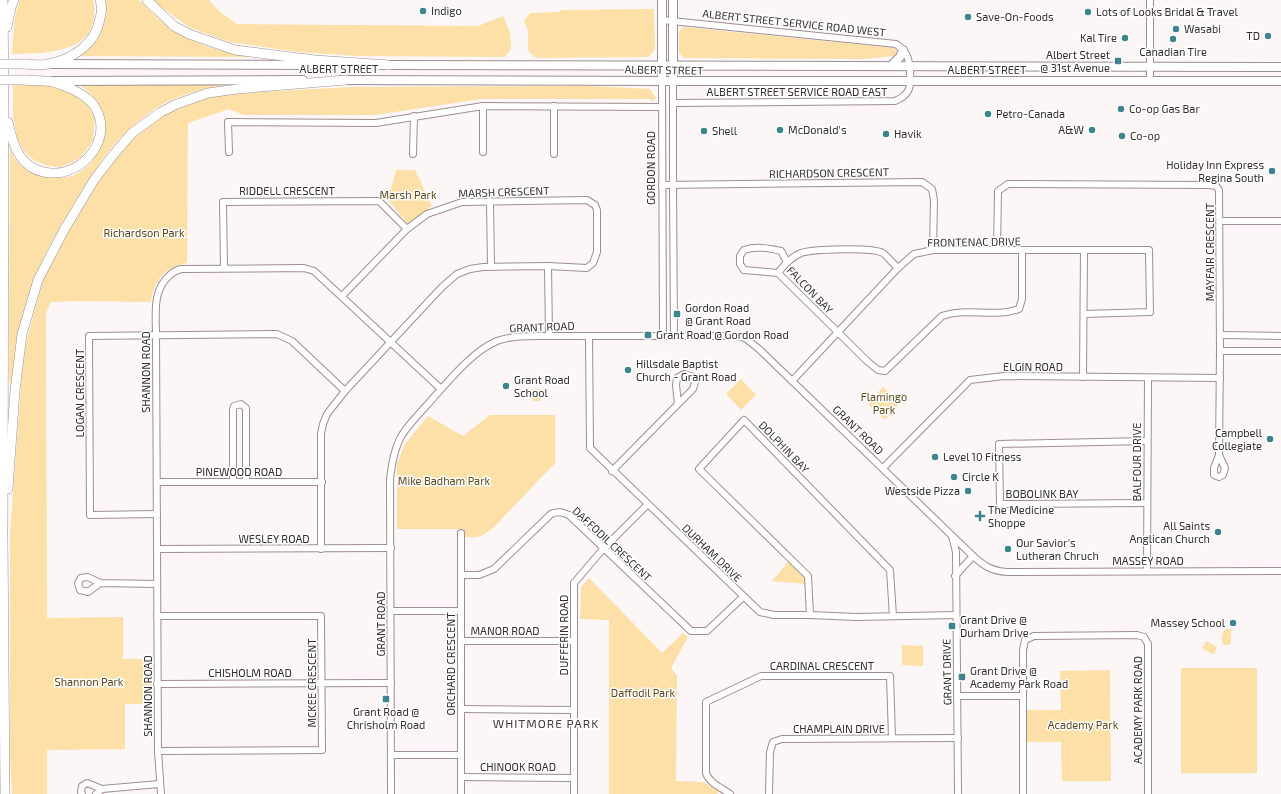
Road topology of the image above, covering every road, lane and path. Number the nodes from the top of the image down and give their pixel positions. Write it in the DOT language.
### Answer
graph roads {
  1 [pos="3,0"];
  2 [pos="14,0"];
  3 [pos="100,0"];
  4 [pos="147,0"];
  5 [pos="662,0"];
  6 [pos="673,0"];
  7 [pos="1150,0"];
  8 [pos="662,20"];
  9 [pos="673,21"];
  10 [pos="3,50"];
  11 [pos="903,50"];
  12 [pos="0,64"];
  13 [pos="47,64"];
  14 [pos="389,65"];
  15 [pos="662,66"];
  16 [pos="673,66"];
  17 [pos="891,66"];
  18 [pos="910,66"];
  19 [pos="1150,66"];
  20 [pos="1281,67"];
  21 [pos="0,80"];
  22 [pos="346,80"];
  23 [pos="46,81"];
  24 [pos="662,81"];
  25 [pos="673,81"];
  26 [pos="910,81"];
  27 [pos="1150,81"];
  28 [pos="1281,82"];
  29 [pos="673,103"];
  30 [pos="4,105"];
  31 [pos="483,106"];
  32 [pos="554,106"];
  33 [pos="662,107"];
  34 [pos="414,116"];
  35 [pos="229,152"];
  36 [pos="483,152"];
  37 [pos="413,154"];
  38 [pos="554,154"];
  39 [pos="662,185"];
  40 [pos="673,185"];
  41 [pos="490,201"];
  42 [pos="1220,221"];
  43 [pos="1281,221"];
  44 [pos="407,229"];
  45 [pos="933,250"];
  46 [pos="997,250"];
  47 [pos="1022,250"];
  48 [pos="1084,250"];
  49 [pos="662,262"];
  50 [pos="673,262"];
  51 [pos="787,262"];
  52 [pos="491,266"];
  53 [pos="548,266"];
  54 [pos="224,268"];
  55 [pos="898,268"];
  56 [pos="778,273"];
  57 [pos="342,296"];
  58 [pos="1084,314"];
  59 [pos="838,332"];
  60 [pos="156,335"];
  61 [pos="549,336"];
  62 [pos="589,336"];
  63 [pos="662,336"];
  64 [pos="674,336"];
  65 [pos="1220,336"];
  66 [pos="1281,336"];
  67 [pos="391,342"];
  68 [pos="1281,351"];
  69 [pos="1220,352"];
  70 [pos="1083,377"];
  71 [pos="1148,378"];
  72 [pos="1220,378"];
  73 [pos="792,381"];
  74 [pos="441,389"];
  75 [pos="345,391"];
  76 [pos="678,404"];
  77 [pos="1148,441"];
  78 [pos="1219,455"];
  79 [pos="882,468"];
  80 [pos="612,471"];
  81 [pos="157,482"];
  82 [pos="232,482"];
  83 [pos="246,482"];
  84 [pos="322,482"];
  85 [pos="1147,503"];
  86 [pos="647,505"];
  87 [pos="157,514"];
  88 [pos="461,533"];
  89 [pos="952,535"];
  90 [pos="3,538"];
  91 [pos="391,548"];
  92 [pos="158,549"];
  93 [pos="322,549"];
  94 [pos="603,549"];
  95 [pos="973,556"];
  96 [pos="1147,571"];
  97 [pos="1281,571"];
  98 [pos="461,576"];
  99 [pos="955,576"];
  100 [pos="100,583"];
  101 [pos="157,584"];
  102 [pos="743,597"];
  103 [pos="392,611"];
  104 [pos="460,611"];
  105 [pos="810,615"];
  106 [pos="956,615"];
  107 [pos="157,616"];
  108 [pos="893,616"];
  109 [pos="461,641"];
  110 [pos="574,641"];
  111 [pos="322,683"];
  112 [pos="391,683"];
  113 [pos="158,684"];
  114 [pos="957,696"];
  115 [pos="1023,696"];
  116 [pos="461,710"];
  117 [pos="574,710"];
  118 [pos="892,738"];
  119 [pos="958,738"];
  120 [pos="158,751"];
  121 [pos="392,755"];
  122 [pos="461,755"];
  123 [pos="461,777"];
  124 [pos="574,778"];
  125 [pos="159,784"];
  126 [pos="102,789"];
  127 [pos="5,794"];
  128 [pos="82,794"];
  129 [pos="96,794"];
  130 [pos="161,794"];
  131 [pos="391,794"];
  132 [pos="461,794"];
  133 [pos="574,794"];
  134 [pos="730,794"];
  135 [pos="769,794"];
  136 [pos="958,794"];
  137 [pos="1023,794"];
  138 [pos="1148,794"];
  1 -- 10 [label="highway"];
  2 -- 10 [label="highway"];
  3 -- 13 [label="highway"];
  4 -- 14 [label="highway"];
  5 -- 8 [label="main road, GORDON ROAD"];
  6 -- 9 [label="main road, GORDON ROAD"];
  7 -- 19 [label="street"];
  8 -- 9 [label="street, ALBERT STREET SERVICE ROAD WEST"];
  8 -- 15 [label="main road, GORDON ROAD"];
  9 -- 11 [label="street, ALBERT STREET SERVICE ROAD WEST"];
  9 -- 16 [label="main road, GORDON ROAD"];
  10 -- 30 [label="highway"];
  11 -- 17 [label="main road"];
  11 -- 18 [label="street"];
  12 -- 13 [label="highway, bridge"];
  13 -- 14 [label="main road, ALBERT STREET"];
  14 -- 15 [label="main road, ALBERT STREET"];
  15 -- 16 [label="main road, ALBERT STREET"];
  15 -- 24 [label="main road, GORDON ROAD"];
  16 -- 17 [label="main road, ALBERT STREET"];
  16 -- 25 [label="main road, GORDON ROAD"];
  17 -- 18 [label="main road, ALBERT STREET"];
  18 -- 19 [label="main road, ALBERT STREET"];
  18 -- 26 [label="street"];
  19 -- 20 [label="main road, ALBERT STREET"];
  19 -- 27 [label="street"];
  21 -- 23 [label="highway, bridge"];
  22 -- 23 [label="main road, ALBERT STREET"];
  22 -- 24 [label="main road, ALBERT STREET"];
  22 -- 90 [label="highway"];
  23 -- 30 [label="highway"];
  24 -- 25 [label="main road, ALBERT STREET"];
  24 -- 33 [label="street, GORDON ROAD"];
  25 -- 26 [label="main road, ALBERT STREET"];
  25 -- 29 [label="street, GORDON ROAD"];
  26 -- 27 [label="main road, ALBERT STREET"];
  26 -- 29 [label="street, ALBERT STREET SERVICE ROAD EAST"];
  27 -- 28 [label="main road, ALBERT STREET"];
  29 -- 40 [label="street, GORDON ROAD"];
  30 -- 90 [label="highway"];
  31 -- 32 [label="street"];
  31 -- 34 [label="street"];
  31 -- 36 [label="street"];
  32 -- 33 [label="street"];
  32 -- 38 [label="street"];
  33 -- 39 [label="street, GORDON ROAD"];
  34 -- 35 [label="street"];
  34 -- 37 [label="street"];
  39 -- 40 [label="street, RICHARDSON CRESCENT"];
  39 -- 49 [label="street, GORDON ROAD"];
  40 -- 45 [label="street, RICHARDSON CRESCENT"];
  40 -- 50 [label="street, GORDON ROAD"];
  41 -- 44 [label="street, MARSH CRESCENT"];
  41 -- 52 [label="street"];
  41 -- 53 [label="street, MARSH CRESCENT"];
  42 -- 43 [label="street"];
  42 -- 46 [label="street, MAYFAIR CRESCENT"];
  42 -- 65 [label="street, MAYFAIR CRESCENT"];
  44 -- 54 [label="street, RIDDELL CRESCENT"];
  44 -- 57 [label="street, MARSH CRESCENT"];
  45 -- 46 [label="street, FRONTENAC DRIVE"];
  45 -- 55 [label="street, FRONTENAC DRIVE"];
  46 -- 47 [label="street, FRONTENAC DRIVE"];
  47 -- 48 [label="street, FRONTENAC DRIVE"];
  47 -- 59 [label="street, FALCON BAY"];
  48 -- 58 [label="street"];
  48 -- 58 [label="street, FRONTENAC DRIVE"];
  49 -- 50 [label="street"];
  49 -- 63 [label="street, GORDON ROAD"];
  50 -- 64 [label="street, GORDON ROAD"];
  51 -- 55 [label="street, FALCON BAY"];
  51 -- 56 [label="street, FALCON BAY"];
  51 -- 56 [label="street"];
  52 -- 53 [label="street, MARSH CRESCENT"];
  52 -- 67 [label="street, MARSH CRESCENT"];
  53 -- 61 [label="street"];
  54 -- 57 [label="street, SHANNON ROAD"];
  54 -- 60 [label="street, SHANNON ROAD"];
  55 -- 59 [label="street, FRONTENAC DRIVE"];
  56 -- 59 [label="street, FALCON BAY"];
  57 -- 67 [label="street, SHANNON ROAD"];
  58 -- 70 [label="street"];
  59 -- 73 [label="street, FRONTENAC DRIVE"];
  60 -- 75 [label="street, LOGAN CRESCENT"];
  60 -- 81 [label="street, SHANNON ROAD"];
  60 -- 87 [label="street, LOGAN CRESCENT"];
  61 -- 62 [label="street, GRANT ROAD"];
  61 -- 74 [label="street, GRANT ROAD"];
  62 -- 63 [label="street, GRANT ROAD"];
  62 -- 80 [label="street, DURHAM DRIVE"];
  63 -- 64 [label="street, GRANT ROAD"];
  64 -- 73 [label="street, GRANT ROAD"];
  65 -- 66 [label="street"];
  65 -- 69 [label="street, MAYFAIR CRESCENT"];
  67 -- 74 [label="street, SHANNON ROAD"];
  67 -- 75 [label="street, MARSH CRESCENT"];
  68 -- 69 [label="street"];
  69 -- 72 [label="street, MAYFAIR CRESCENT"];
  70 -- 71 [label="street, ELGIN ROAD"];
  70 -- 79 [label="street, ELGIN ROAD"];
  71 -- 72 [label="street, ELGIN ROAD"];
  71 -- 77 [label="street, BALFOUR DRIVE"];
  72 -- 78 [label="street, MAYFAIR CRESCENT"];
  73 -- 79 [label="street, GRANT ROAD"];
  74 -- 91 [label="street, GRANT ROAD"];
  75 -- 84 [label="street, MARSH CRESCENT"];
  76 -- 76 [label="street"];
  76 -- 80 [label="street"];
  77 -- 85 [label="street, BALFOUR DRIVE"];
  77 -- 85 [label="street, BOBOLINK BAY"];
  79 -- 89 [label="street, GRANT ROAD"];
  80 -- 86 [label="street, DURHAM DRIVE"];
  81 -- 82 [label="street, PINEWOOD ROAD"];
  81 -- 87 [label="street, SHANNON ROAD"];
  82 -- 83 [label="street, PINEWOOD ROAD"];
  82 -- 83 [label="street"];
  83 -- 84 [label="street, PINEWOOD ROAD"];
  84 -- 93 [label="street, MARSH CRESCENT"];
  85 -- 96 [label="street, BALFOUR DRIVE"];
  86 -- 94 [label="street, DUFFERIN ROAD"];
  86 -- 102 [label="street, DURHAM DRIVE"];
  87 -- 92 [label="street, SHANNON ROAD"];
  88 -- 98 [label="street, ORCHARD CRESCENT"];
  89 -- 95 [label="street, GRANT ROAD"];
  89 -- 99 [label="street, GRANT DRIVE"];
  90 -- 127 [label="highway"];
  91 -- 93 [label="street, WESLEY ROAD"];
  91 -- 103 [label="street, GRANT ROAD"];
  92 -- 93 [label="street, WESLEY ROAD"];
  92 -- 101 [label="street, SHANNON ROAD"];
  94 -- 98 [label="street, DAFFODIL CRESCENT"];
  94 -- 102 [label="street, DAFFODIL CRESCENT"];
  94 -- 110 [label="street, DUFFERIN ROAD"];
  95 -- 96 [label="street, MASSEY ROAD"];
  95 -- 99 [label="street"];
  96 -- 97 [label="street, MASSEY ROAD"];
  98 -- 104 [label="street, ORCHARD CRESCENT"];
  99 -- 106 [label="street, GRANT DRIVE"];
  100 -- 101 [label="street"];
  101 -- 107 [label="street, SHANNON ROAD"];
  102 -- 105 [label="street, DURHAM DRIVE"];
  103 -- 104 [label="street"];
  103 -- 112 [label="street, GRANT ROAD"];
  104 -- 109 [label="street, ORCHARD CRESCENT"];
  105 -- 108 [label="street, DURHAM DRIVE"];
  105 -- 108 [label="street, DOLPHIN BAY"];
  106 -- 108 [label="street, DURHAM DRIVE"];
  106 -- 114 [label="street, GRANT DRIVE"];
  107 -- 111 [label="street, MCKEE CRESCENT"];
  107 -- 113 [label="street, SHANNON ROAD"];
  109 -- 110 [label="street, MANOR ROAD"];
  109 -- 116 [label="street, ORCHARD CRESCENT"];
  110 -- 117 [label="street, DUFFERIN ROAD"];
  111 -- 112 [label="street, CHISHOLM ROAD"];
  111 -- 113 [label="street, CHISHOLM ROAD"];
  111 -- 120 [label="street, MCKEE CRESCENT"];
  112 -- 121 [label="street, GRANT ROAD"];
  113 -- 120 [label="street, SHANNON ROAD"];
  114 -- 115 [label="street"];
  114 -- 119 [label="street, GRANT DRIVE"];
  115 -- 137 [label="street, ACADEMY PARK ROAD"];
  115 -- 138 [label="street, ACADEMY PARK ROAD"];
  116 -- 117 [label="street"];
  116 -- 122 [label="street, ORCHARD CRESCENT"];
  117 -- 124 [label="street, DUFFERIN ROAD"];
  118 -- 119 [label="street, CHAMPLAIN DRIVE"];
  118 -- 134 [label="street, CARDINAL CRESCENT"];
  118 -- 135 [label="street, CHAMPLAIN DRIVE"];
  119 -- 136 [label="street, GRANT DRIVE"];
  120 -- 125 [label="street, SHANNON ROAD"];
  121 -- 122 [label="street"];
  121 -- 131 [label="street, GRANT ROAD"];
  122 -- 123 [label="street, ORCHARD CRESCENT"];
  123 -- 124 [label="street, CHINOOK ROAD"];
  123 -- 132 [label="street, ORCHARD CRESCENT"];
  124 -- 133 [label="street, DUFFERIN ROAD"];
  125 -- 126 [label="street"];
  125 -- 130 [label="street, SHANNON ROAD"];
  126 -- 128 [label="street"];
  126 -- 129 [label="street"];
}
